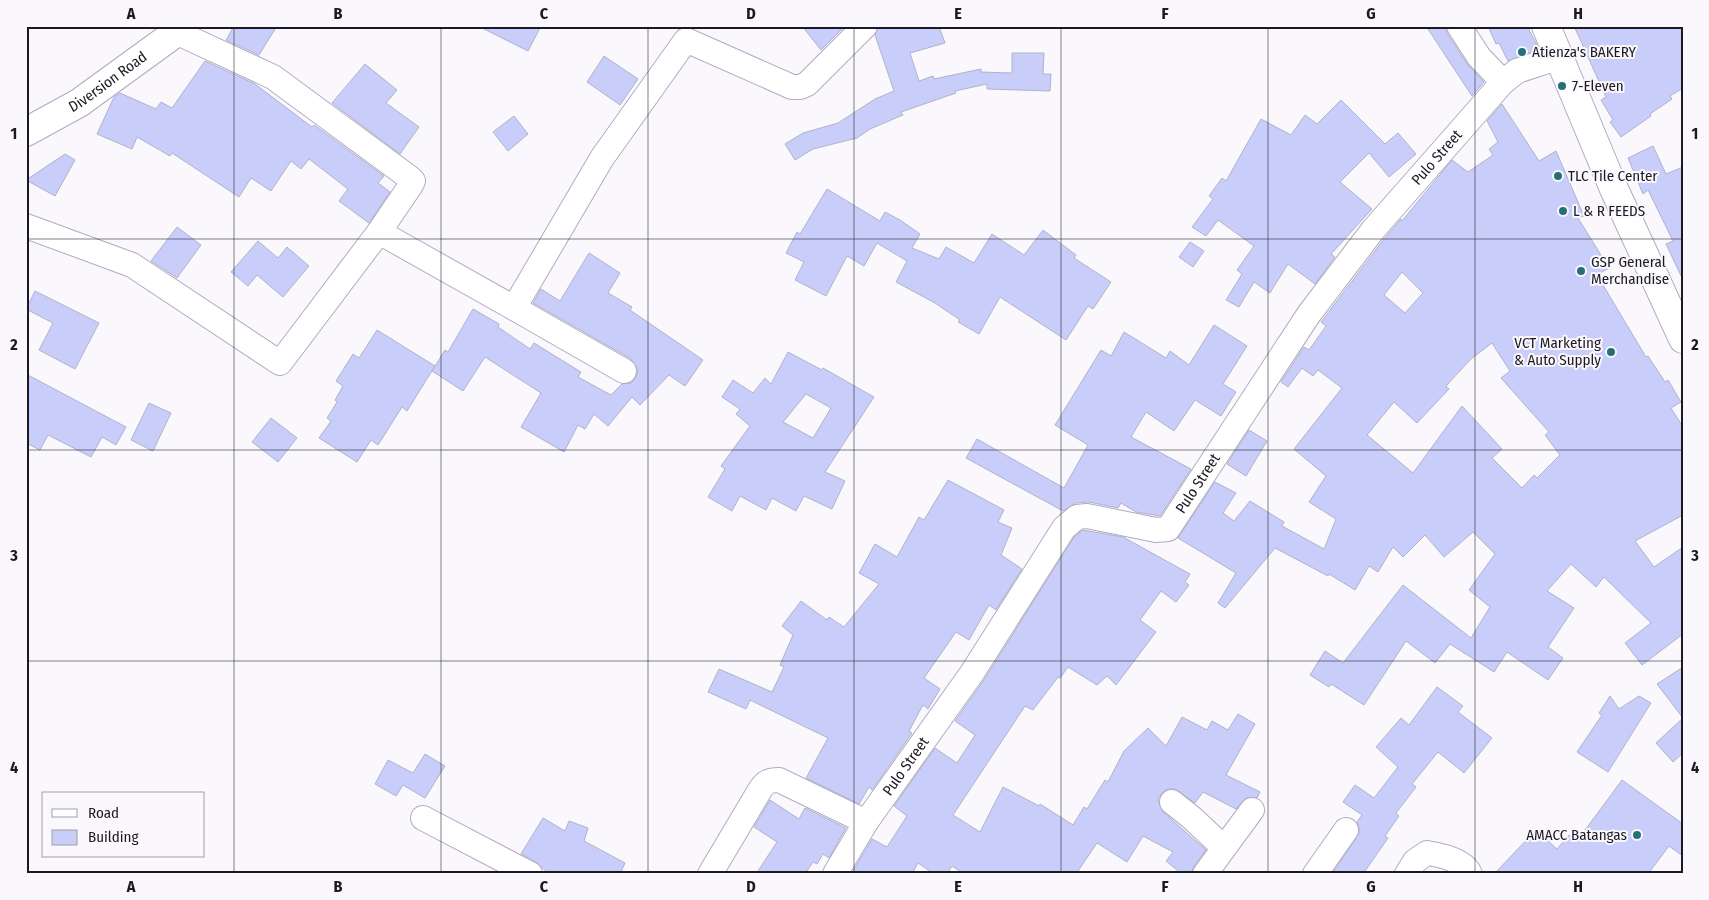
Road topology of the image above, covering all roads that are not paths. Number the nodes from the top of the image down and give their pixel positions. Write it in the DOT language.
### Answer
graph roads {
  1 [pos="865,26"];
  2 [pos="1459,26"];
  3 [pos="1546,26"];
  4 [pos="181,29"];
  5 [pos="694,33"];
  6 [pos="1560,57"];
  7 [pos="1503,82"];
  8 [pos="26,132"];
  9 [pos="26,226"];
  10 [pos="379,232"];
  11 [pos="514,308"];
  12 [pos="1683,339"];
  13 [pos="624,371"];
  14 [pos="1172,802"];
  15 [pos="1252,810"];
  16 [pos="423,818"];
  17 [pos="866,822"];
  18 [pos="1346,830"];
  19 [pos="1224,848"];
  20 [pos="842,871"];
  21 [pos="530,874"];
  22 [pos="710,874"];
  23 [pos="1206,874"];
  24 [pos="1315,874"];
  25 [pos="1407,874"];
  26 [pos="1470,874"];
  1 -- 5 [label="street"];
  2 -- 7 [label="street"];
  3 -- 6 [label="main road"];
  4 -- 8 [label="main road, Diversion Road"];
  4 -- 10 [label="street"];
  5 -- 11 [label="street"];
  6 -- 7 [label="street, Pulo Street"];
  6 -- 12 [label="main road"];
  7 -- 17 [label="street, Pulo Street"];
  9 -- 10 [label="street"];
  10 -- 11 [label="street"];
  11 -- 13 [label="street"];
  14 -- 19 [label="street"];
  15 -- 19 [label="street"];
  16 -- 21 [label="street"];
  17 -- 20 [label="street, Pulo Street"];
  17 -- 22 [label="street"];
  18 -- 24 [label="street"];
  19 -- 23 [label="street"];
  25 -- 26 [label="street"];
}
